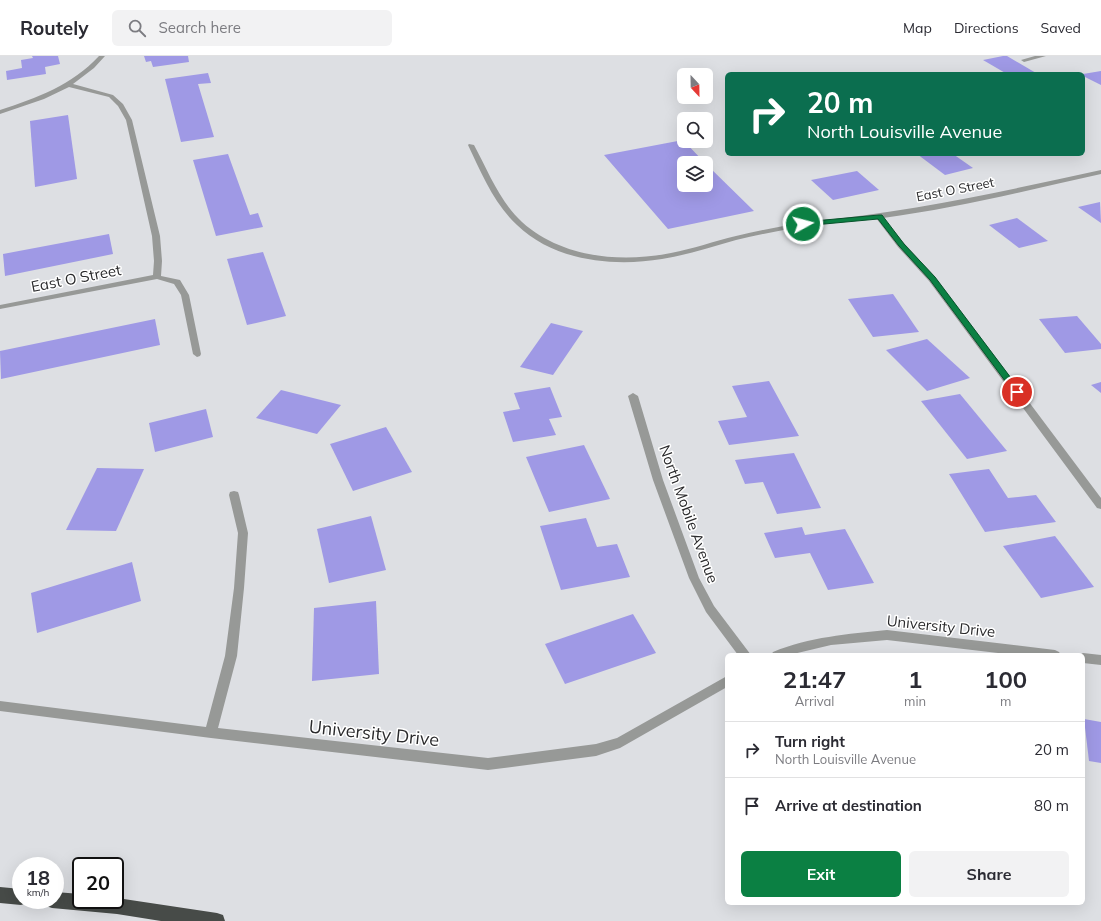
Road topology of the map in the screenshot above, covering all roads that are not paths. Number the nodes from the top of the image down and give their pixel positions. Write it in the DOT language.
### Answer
graph roads {
  1 [pos="102,56"];
  2 [pos="1043,56"];
  3 [pos="1024,60"];
  4 [pos="69,85"];
  5 [pos="0,112"];
  6 [pos="471,146"];
  7 [pos="1101,172"];
  8 [pos="879,217"];
  9 [pos="157,277"];
  10 [pos="0,307"];
  11 [pos="197,354"];
  12 [pos="633,396"];
  13 [pos="234,495"];
  14 [pos="1101,505"];
  15 [pos="743,653"];
  16 [pos="782,653"];
  17 [pos="1038,653"];
  18 [pos="1085,658"];
  19 [pos="1101,660"];
  20 [pos="725,682"];
  21 [pos="0,706"];
  22 [pos="211,733"];
  23 [pos="0,895"];
  24 [pos="12,896"];
  25 [pos="64,901"];
  26 [pos="217,921"];
  1 -- 4 [label="street"];
  2 -- 3 [label="street"];
  4 -- 5 [label="street"];
  4 -- 9 [label="street"];
  6 -- 8 [label="street, East O Street"];
  7 -- 8 [label="street, East O Street"];
  8 -- 14 [label="street"];
  9 -- 10 [label="street, East O Street"];
  9 -- 11 [label="street"];
  12 -- 15 [label="street, North Mobile Avenue"];
  13 -- 22 [label="street"];
  16 -- 17 [label="street, University Drive"];
  18 -- 19 [label="street"];
  20 -- 22 [label="street, University Drive"];
  21 -- 22 [label="street, University Drive"];
  23 -- 24 [label="highway"];
  25 -- 26 [label="highway"];
}
